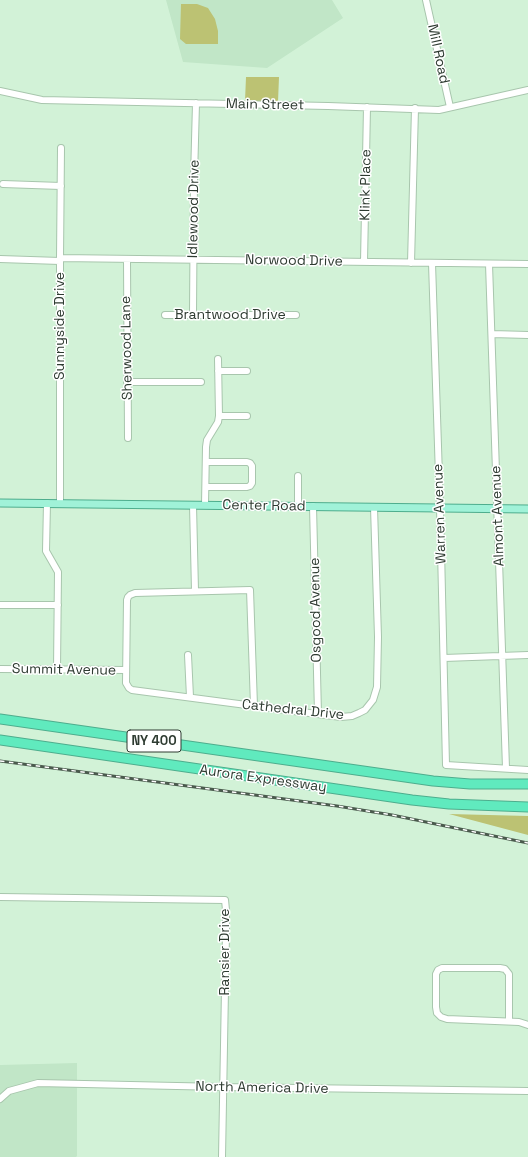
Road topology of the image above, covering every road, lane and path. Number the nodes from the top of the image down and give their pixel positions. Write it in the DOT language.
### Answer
graph roads {
  1 [pos="426,0"];
  2 [pos="528,90"];
  3 [pos="0,91"];
  4 [pos="196,103"];
  5 [pos="367,107"];
  6 [pos="450,107"];
  7 [pos="415,108"];
  8 [pos="61,148"];
  9 [pos="3,184"];
  10 [pos="60,186"];
  11 [pos="0,259"];
  12 [pos="60,259"];
  13 [pos="127,259"];
  14 [pos="193,260"];
  15 [pos="364,262"];
  16 [pos="411,263"];
  17 [pos="432,263"];
  18 [pos="490,264"];
  19 [pos="528,264"];
  20 [pos="193,314"];
  21 [pos="165,315"];
  22 [pos="296,315"];
  23 [pos="492,334"];
  24 [pos="528,335"];
  25 [pos="218,359"];
  26 [pos="218,371"];
  27 [pos="247,371"];
  28 [pos="127,382"];
  29 [pos="201,382"];
  30 [pos="219,416"];
  31 [pos="246,416"];
  32 [pos="128,438"];
  33 [pos="206,462"];
  34 [pos="298,476"];
  35 [pos="206,487"];
  36 [pos="0,503"];
  37 [pos="47,503"];
  38 [pos="60,504"];
  39 [pos="193,505"];
  40 [pos="206,505"];
  41 [pos="298,506"];
  42 [pos="313,506"];
  43 [pos="374,507"];
  44 [pos="440,507"];
  45 [pos="497,508"];
  46 [pos="528,509"];
  47 [pos="196,591"];
  48 [pos="0,604"];
  49 [pos="58,605"];
  50 [pos="528,655"];
  51 [pos="188,656"];
  52 [pos="502,656"];
  53 [pos="444,658"];
  54 [pos="0,669"];
  55 [pos="57,670"];
  56 [pos="126,670"];
  57 [pos="190,697"];
  58 [pos="254,706"];
  59 [pos="318,714"];
  60 [pos="0,719"];
  61 [pos="0,740"];
  62 [pos="506,768"];
  63 [pos="528,770"];
  64 [pos="528,784"];
  65 [pos="528,807"];
  66 [pos="0,897"];
  67 [pos="509,1021"];
  68 [pos="528,1025"];
  69 [pos="223,1088"];
  70 [pos="528,1091"];
  71 [pos="0,1098"];
  72 [pos="222,1157"];
  1 -- 6 [label="street, Mill Road"];
  2 -- 6 [label="street, Main Street"];
  3 -- 4 [label="street, Main Street"];
  4 -- 5 [label="street, Main Street"];
  4 -- 14 [label="street, Idlewood Drive"];
  5 -- 7 [label="street, Main Street"];
  5 -- 15 [label="street, Klink Place"];
  6 -- 7 [label="street, Main Street"];
  7 -- 16 [label="street"];
  8 -- 10 [label="street, Sunnyside Drive"];
  9 -- 10 [label="street"];
  10 -- 12 [label="street, Sunnyside Drive"];
  11 -- 12 [label="street, Norwood Drive"];
  12 -- 13 [label="street, Norwood Drive"];
  12 -- 38 [label="street, Sunnyside Drive"];
  13 -- 14 [label="street, Norwood Drive"];
  13 -- 28 [label="street, Sherwood Lane"];
  14 -- 15 [label="street, Norwood Drive"];
  14 -- 20 [label="street, Idlewood Drive"];
  15 -- 16 [label="street, Norwood Drive"];
  16 -- 17 [label="street, Norwood Drive"];
  17 -- 18 [label="street, Norwood Drive"];
  17 -- 44 [label="street, Warren Avenue"];
  18 -- 19 [label="street, Norwood Drive"];
  18 -- 23 [label="street, Almont Avenue"];
  20 -- 21 [label="street, Brantwood Drive"];
  20 -- 22 [label="street, Brantwood Drive"];
  23 -- 24 [label="street"];
  23 -- 45 [label="street, Almont Avenue"];
  25 -- 26 [label="street"];
  26 -- 27 [label="street"];
  26 -- 30 [label="street"];
  28 -- 29 [label="street"];
  28 -- 32 [label="street, Sherwood Lane"];
  30 -- 31 [label="street"];
  30 -- 33 [label="street"];
  33 -- 35 [label="street"];
  33 -- 35 [label="street"];
  34 -- 41 [label="street"];
  35 -- 40 [label="street"];
  36 -- 37 [label="main road, Center Road"];
  37 -- 38 [label="main road, Center Road"];
  37 -- 49 [label="street"];
  38 -- 39 [label="main road, Center Road"];
  39 -- 40 [label="main road, Center Road"];
  39 -- 47 [label="street"];
  40 -- 41 [label="main road, Center Road"];
  41 -- 42 [label="main road, Center Road"];
  42 -- 43 [label="main road, Center Road"];
  42 -- 59 [label="street, Osgood Avenue"];
  43 -- 44 [label="main road, Center Road"];
  43 -- 59 [label="street, Cathedral Drive"];
  44 -- 45 [label="main road, Center Road"];
  44 -- 53 [label="street, Warren Avenue"];
  45 -- 46 [label="main road, Center Road"];
  45 -- 52 [label="street, Almont Avenue"];
  47 -- 56 [label="street, Summit Avenue"];
  47 -- 58 [label="street, Summit Avenue"];
  48 -- 49 [label="street"];
  49 -- 55 [label="street"];
  50 -- 52 [label="street"];
  51 -- 57 [label="street"];
  52 -- 53 [label="street"];
  52 -- 62 [label="street, Almont Avenue"];
  53 -- 62 [label="street, Warren Avenue"];
  54 -- 55 [label="street, Summit Avenue"];
  55 -- 56 [label="street, Summit Avenue"];
  56 -- 57 [label="street, Cathedral Drive"];
  57 -- 58 [label="street, Cathedral Drive"];
  58 -- 59 [label="street, Cathedral Drive"];
  60 -- 64 [label="highway, Aurora Expressway / NY 400"];
  61 -- 65 [label="highway, Aurora Expressway / NY 400"];
  62 -- 63 [label="street"];
  66 -- 69 [label="street, Ransier Drive"];
  67 -- 67 [label="street"];
  67 -- 68 [label="street"];
  69 -- 70 [label="street, North America Drive"];
  69 -- 71 [label="street, North America Drive"];
  69 -- 72 [label="street, Ransier Drive"];
}
